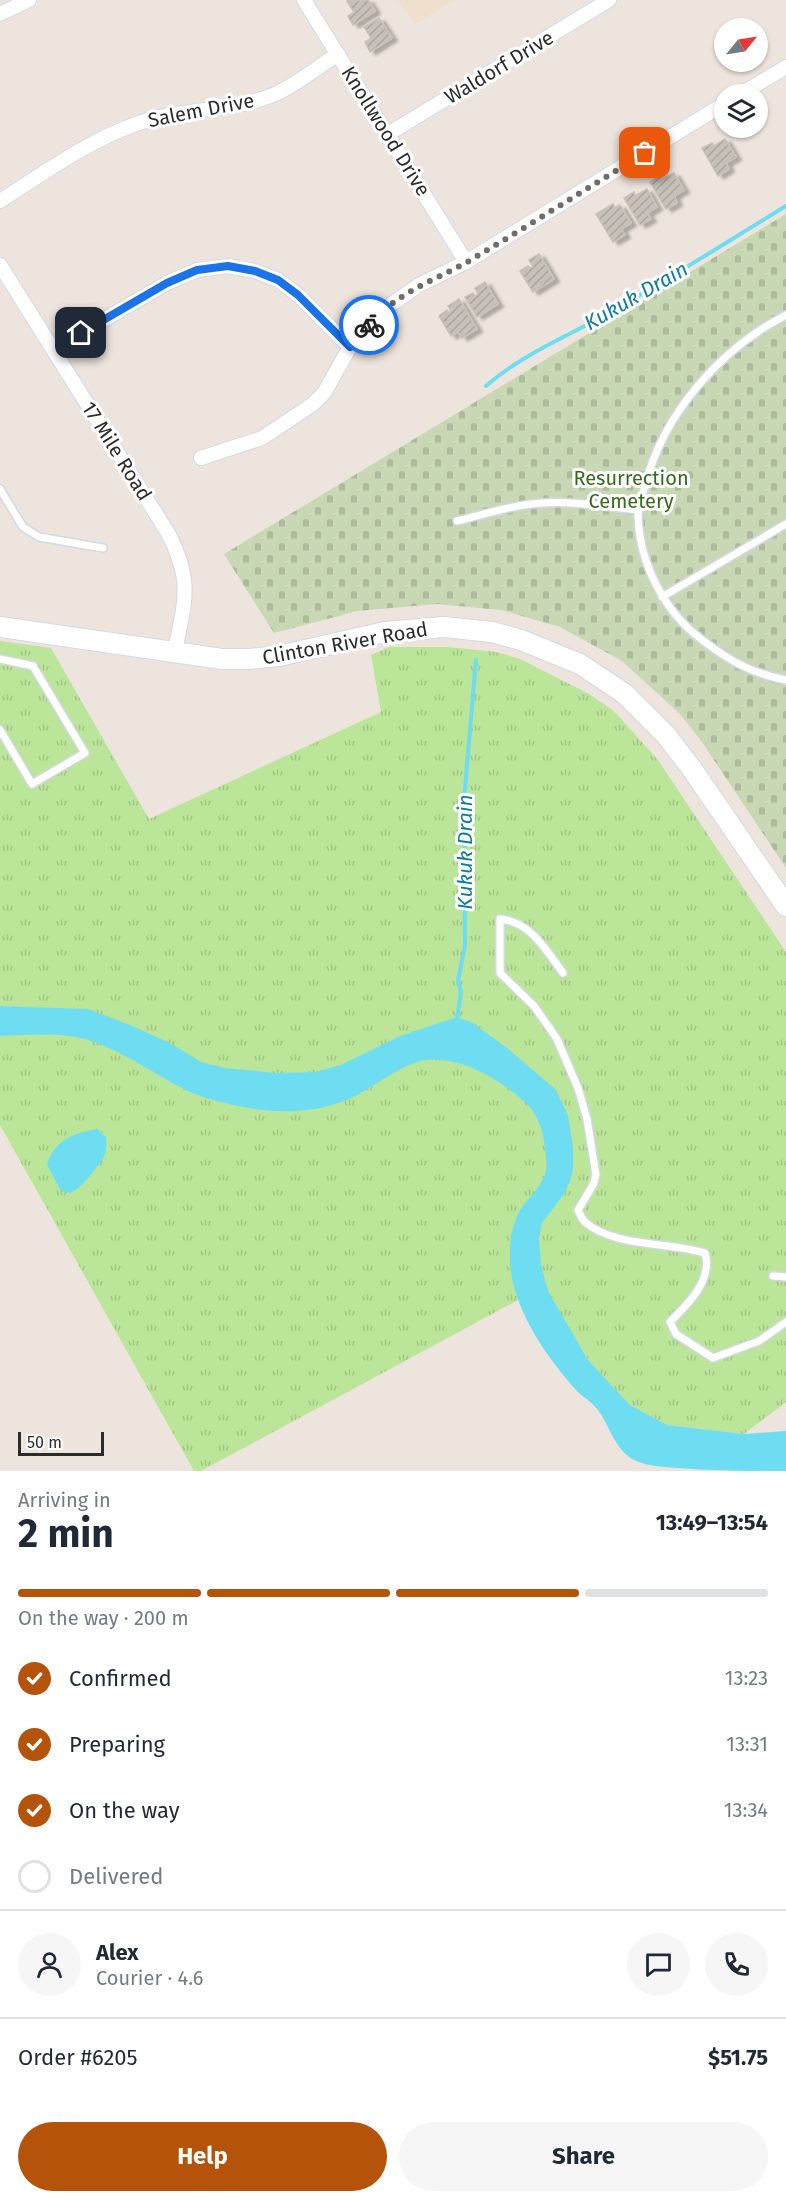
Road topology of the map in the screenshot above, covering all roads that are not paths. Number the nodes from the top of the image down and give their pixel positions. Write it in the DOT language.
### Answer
graph roads {
  1 [pos="29,0"];
  2 [pos="304,0"];
  3 [pos="609,0"];
  4 [pos="0,14"];
  5 [pos="338,54"];
  6 [pos="786,67"];
  7 [pos="758,84"];
  8 [pos="714,110"];
  9 [pos="388,134"];
  10 [pos="0,201"];
  11 [pos="466,262"];
  12 [pos="0,265"];
  13 [pos="786,315"];
  14 [pos="350,347"];
  15 [pos="54,349"];
  16 [pos="201,458"];
  17 [pos="0,489"];
  18 [pos="639,510"];
  19 [pos="457,521"];
  20 [pos="786,524"];
  21 [pos="103,548"];
  22 [pos="662,597"];
  23 [pos="0,627"];
  24 [pos="175,651"];
  25 [pos="0,659"];
  26 [pos="786,680"];
  27 [pos="0,730"];
  28 [pos="786,906"];
  29 [pos="562,973"];
  30 [pos="773,1276"];
  31 [pos="786,1277"];
  32 [pos="786,1322"];
  1 -- 4 [label="street"];
  2 -- 5 [label="street, Knollwood Drive"];
  3 -- 9 [label="street, Waldorf Drive"];
  5 -- 9 [label="street, Knollwood Drive"];
  5 -- 10 [label="street, Salem Drive"];
  6 -- 7 [label="street"];
  8 -- 11 [label="street"];
  9 -- 11 [label="street, Knollwood Drive"];
  11 -- 14 [label="street"];
  12 -- 15 [label="street, 17 Mile Road"];
  13 -- 18 [label="lane"];
  14 -- 15 [label="street"];
  14 -- 16 [label="street"];
  15 -- 24 [label="street, 17 Mile Road"];
  17 -- 21 [label="lane"];
  18 -- 19 [label="lane"];
  18 -- 22 [label="lane"];
  20 -- 22 [label="lane"];
  22 -- 26 [label="lane"];
  23 -- 24 [label="street, Clinton River Road"];
  24 -- 28 [label="street, Clinton River Road"];
  25 -- 27 [label="lane"];
  29 -- 32 [label="lane"];
  30 -- 31 [label="lane"];
}
